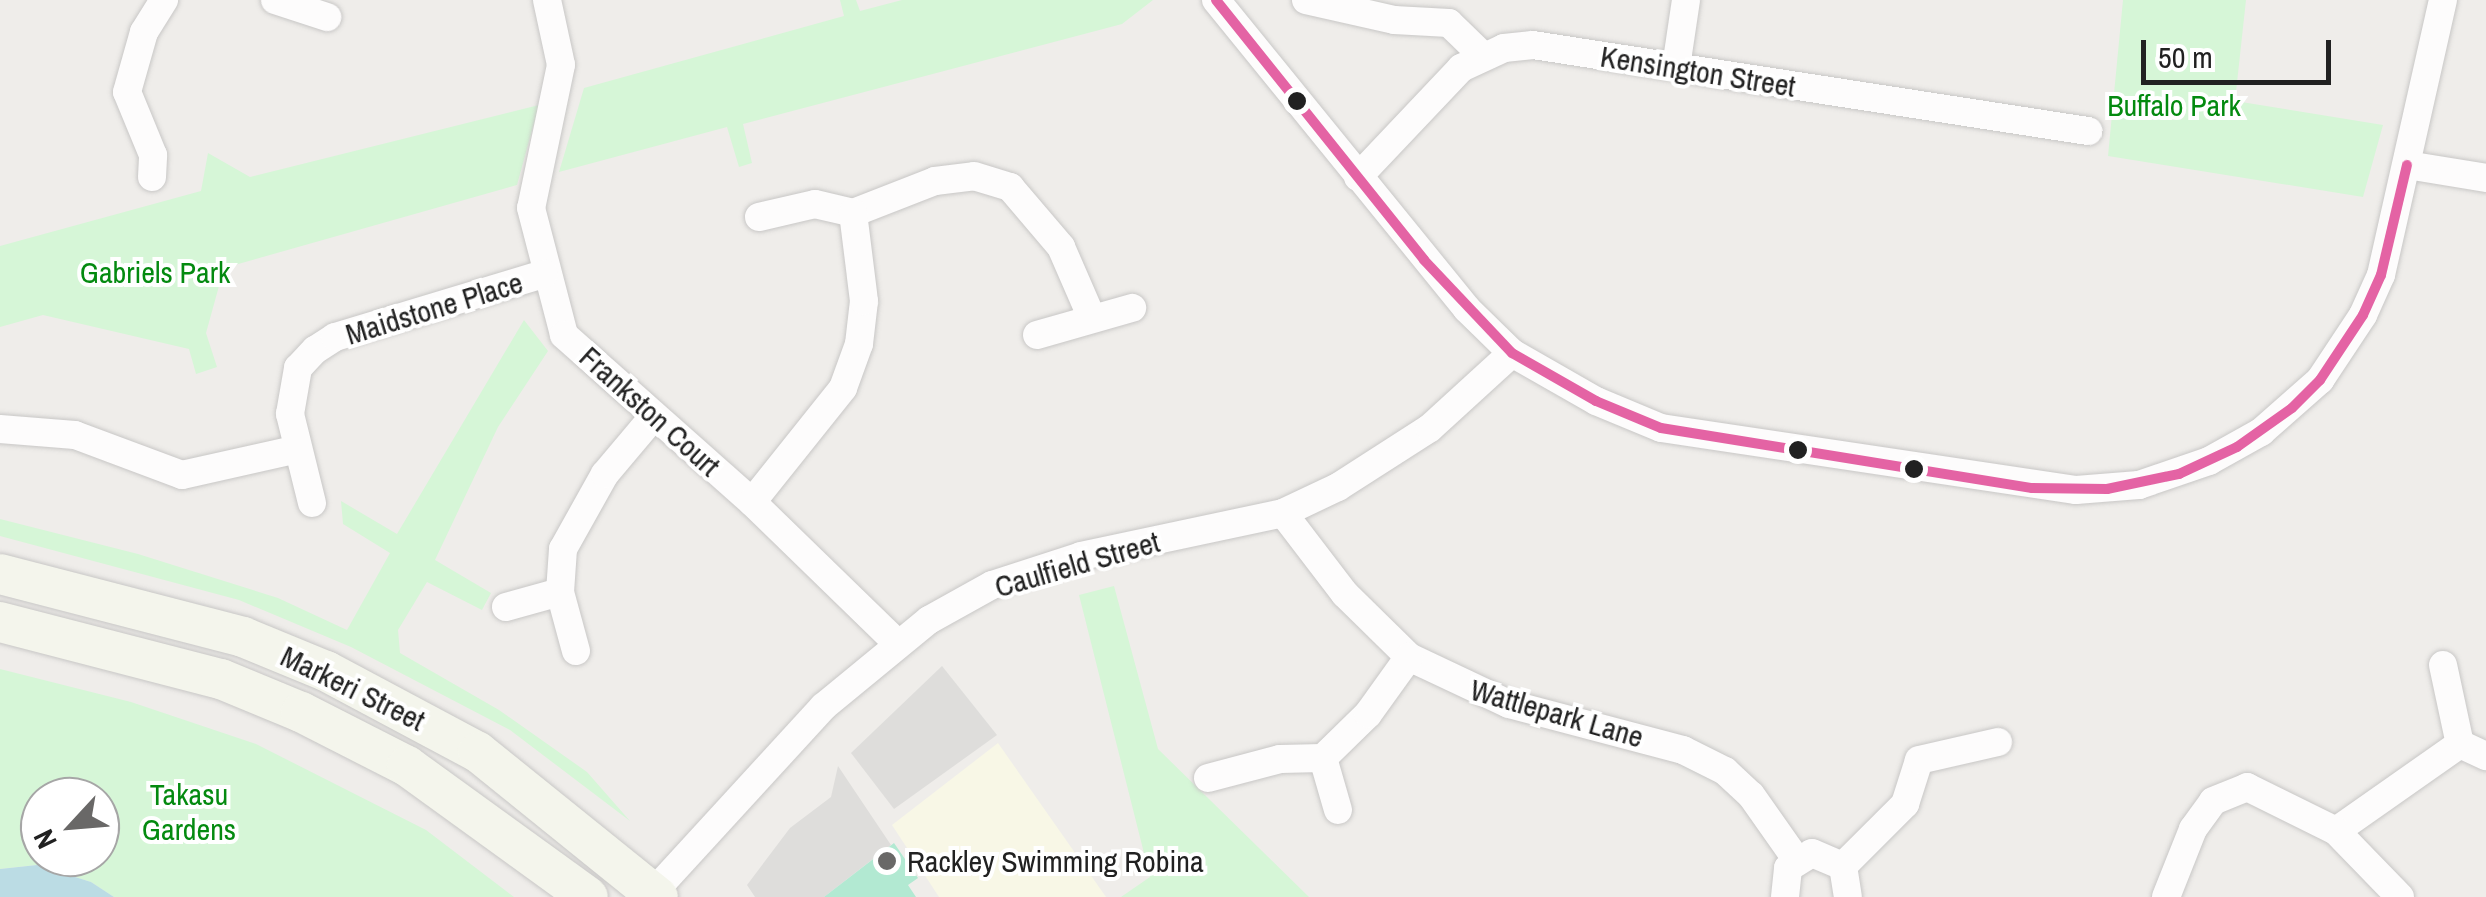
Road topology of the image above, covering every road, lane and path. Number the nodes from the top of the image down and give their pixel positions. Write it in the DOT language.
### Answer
graph roads {
  1 [pos="164,0"];
  2 [pos="275,0"];
  3 [pos="546,0"];
  4 [pos="1216,0"];
  5 [pos="1306,0"];
  6 [pos="1686,0"];
  7 [pos="2443,0"];
  8 [pos="328,17"];
  9 [pos="1482,55"];
  10 [pos="1676,67"];
  11 [pos="2088,131"];
  12 [pos="2407,166"];
  13 [pos="152,177"];
  14 [pos="1358,177"];
  15 [pos="2486,178"];
  16 [pos="853,212"];
  17 [pos="759,217"];
  18 [pos="544,274"];
  19 [pos="1132,308"];
  20 [pos="1091,316"];
  21 [pos="1037,335"];
  22 [pos="1512,352"];
  23 [pos="652,417"];
  24 [pos="0,429"];
  25 [pos="294,450"];
  26 [pos="752,502"];
  27 [pos="312,503"];
  28 [pos="1283,513"];
  29 [pos="0,574"];
  30 [pos="560,592"];
  31 [pos="506,607"];
  32 [pos="0,622"];
  33 [pos="897,643"];
  34 [pos="576,651"];
  35 [pos="1409,657"];
  36 [pos="2443,665"];
  37 [pos="1998,742"];
  38 [pos="2460,744"];
  39 [pos="2486,756"];
  40 [pos="1323,758"];
  41 [pos="1208,778"];
  42 [pos="1338,810"];
  43 [pos="2336,831"];
  44 [pos="1796,859"];
  45 [pos="1843,866"];
  46 [pos="653,895"];
  47 [pos="588,897"];
  48 [pos="1784,897"];
  49 [pos="1848,897"];
  50 [pos="2166,897"];
  51 [pos="2400,897"];
  1 -- 13 [label="street"];
  2 -- 8 [label="street"];
  3 -- 18 [label="street, Frankston Court"];
  4 -- 14 [label="street"];
  5 -- 9 [label="street"];
  6 -- 10 [label="street"];
  7 -- 12 [label="street"];
  9 -- 10 [label="street, Kensington Street"];
  9 -- 14 [label="street, Kensington Street"];
  10 -- 11 [label="street, Kensington Street"];
  12 -- 15 [label="street"];
  12 -- 22 [label="street"];
  14 -- 22 [label="street"];
  16 -- 17 [label="street"];
  16 -- 20 [label="street"];
  16 -- 26 [label="street"];
  18 -- 23 [label="street, Frankston Court"];
  18 -- 25 [label="street, Maidstone Place"];
  19 -- 20 [label="street"];
  20 -- 21 [label="street"];
  22 -- 28 [label="street, Caulfield Street"];
  23 -- 26 [label="street, Frankston Court"];
  23 -- 30 [label="street"];
  24 -- 25 [label="street"];
  25 -- 27 [label="street, Maidstone Place"];
  26 -- 33 [label="street, Frankston Court"];
  28 -- 33 [label="street, Caulfield Street"];
  28 -- 35 [label="street, Wattlepark Lane"];
  29 -- 46 [label="main road, Markeri Street"];
  30 -- 31 [label="street"];
  30 -- 34 [label="street"];
  32 -- 47 [label="main road, Markeri Street"];
  33 -- 46 [label="street, Caulfield Street"];
  35 -- 40 [label="street"];
  35 -- 44 [label="street, Wattlepark Lane"];
  36 -- 38 [label="street"];
  37 -- 45 [label="street"];
  38 -- 39 [label="street"];
  38 -- 43 [label="street"];
  40 -- 41 [label="street"];
  40 -- 42 [label="street"];
  43 -- 50 [label="street"];
  43 -- 51 [label="street"];
  44 -- 45 [label="street"];
  44 -- 48 [label="street"];
  45 -- 49 [label="street"];
}
